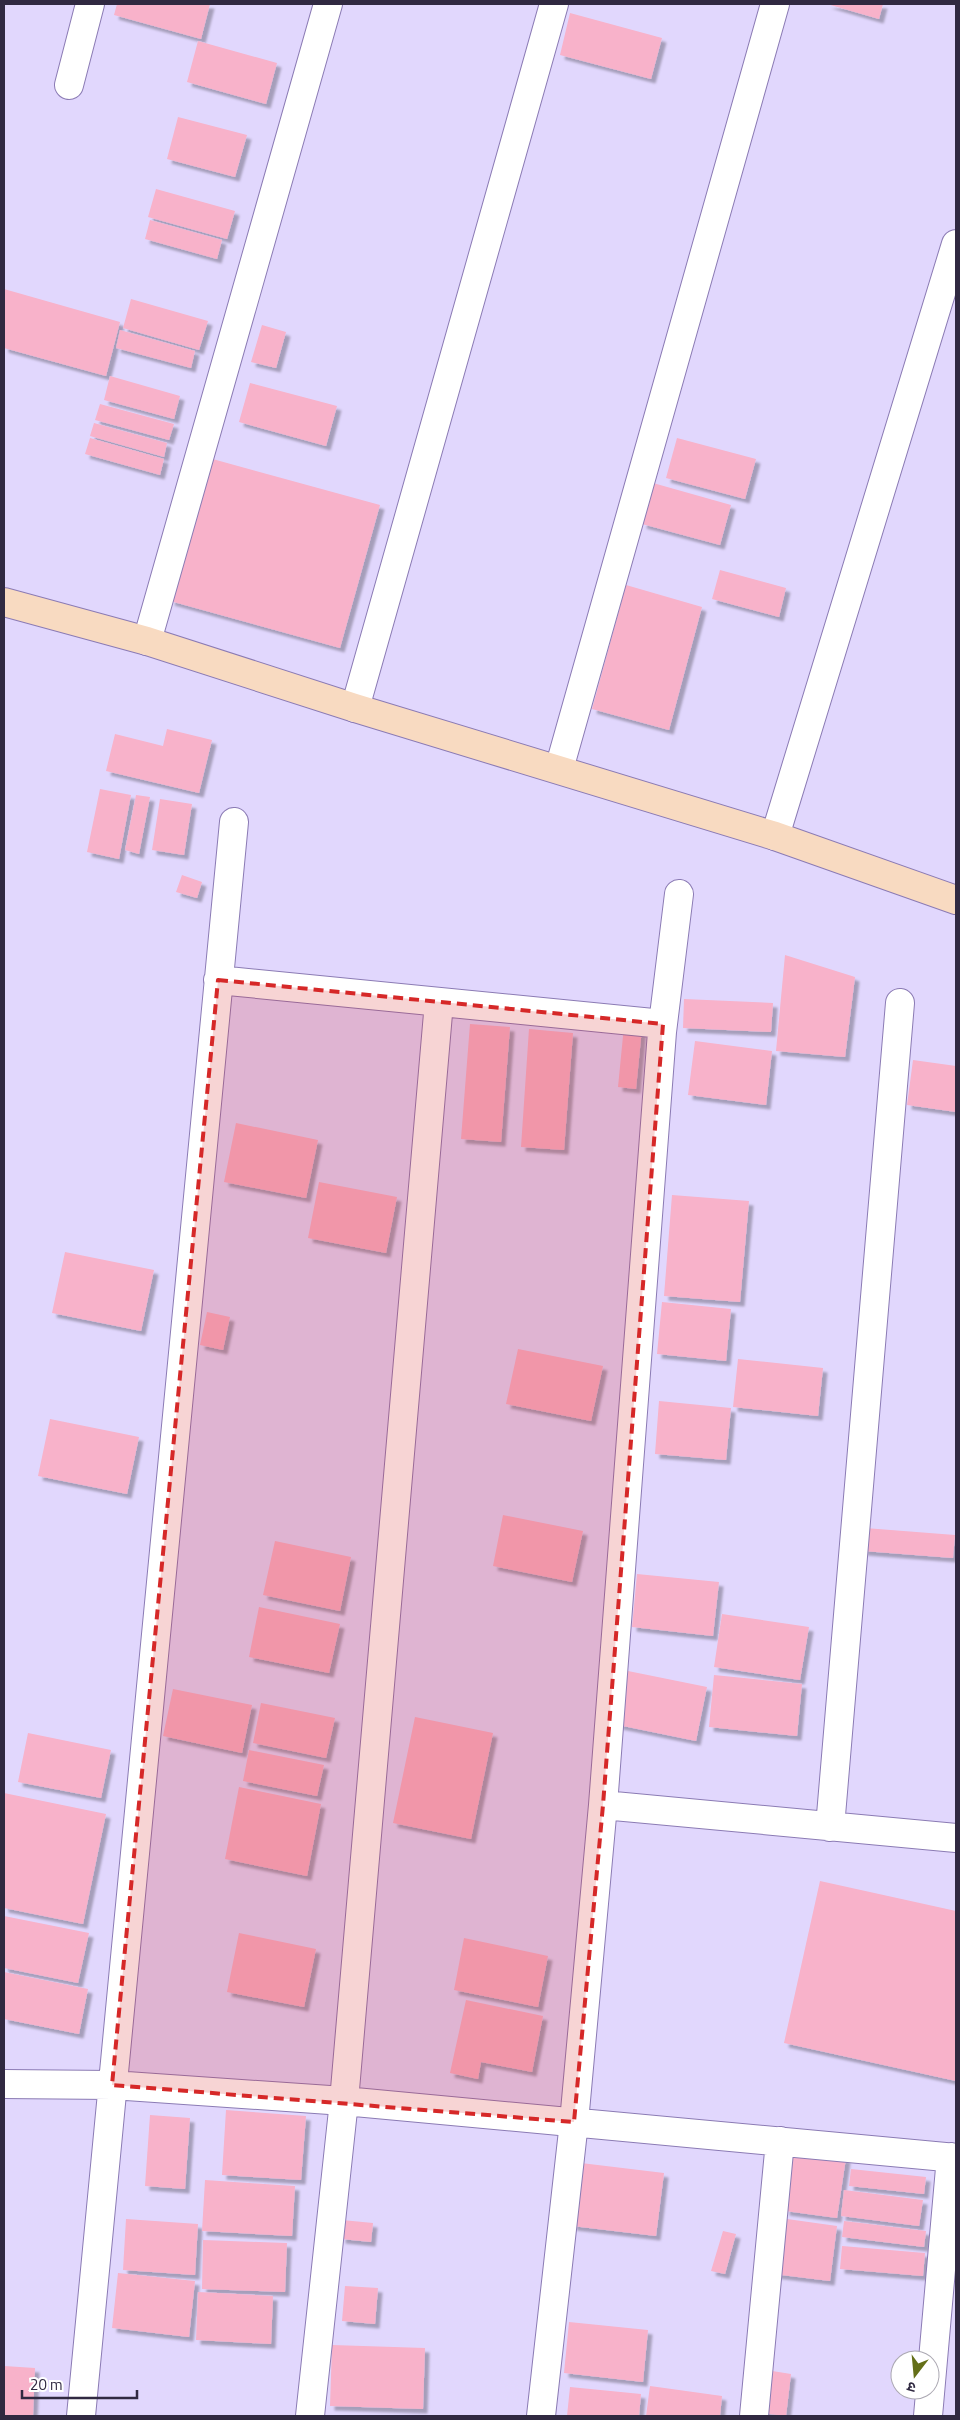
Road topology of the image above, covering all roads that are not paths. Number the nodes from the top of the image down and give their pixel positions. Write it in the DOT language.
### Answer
graph roads {
  1 [pos="90,4"];
  2 [pos="328,4"];
  3 [pos="554,4"];
  4 [pos="775,4"];
  5 [pos="69,85"];
  6 [pos="956,244"];
  7 [pos="4,602"];
  8 [pos="146,641"];
  9 [pos="355,708"];
  10 [pos="559,769"];
  11 [pos="234,822"];
  12 [pos="775,836"];
  13 [pos="679,894"];
  14 [pos="956,900"];
  15 [pos="218,980"];
  16 [pos="439,1002"];
  17 [pos="900,1003"];
  18 [pos="663,1024"];
  19 [pos="603,1805"];
  20 [pos="830,1826"];
  21 [pos="956,1838"];
  22 [pos="4,2084"];
  23 [pos="112,2085"];
  24 [pos="344,2102"];
  25 [pos="574,2122"];
  26 [pos="780,2141"];
  27 [pos="954,2157"];
  28 [pos="81,2416"];
  29 [pos="310,2416"];
  30 [pos="541,2416"];
  31 [pos="754,2416"];
  32 [pos="928,2416"];
  1 -- 5 [label="street"];
  2 -- 8 [label="street"];
  3 -- 9 [label="street"];
  4 -- 10 [label="street"];
  6 -- 12 [label="street"];
  7 -- 8 [label="street"];
  8 -- 9 [label="street"];
  9 -- 10 [label="street"];
  10 -- 12 [label="street"];
  11 -- 15 [label="street"];
  12 -- 14 [label="street"];
  13 -- 18 [label="street"];
  15 -- 16 [label="street"];
  15 -- 23 [label="street"];
  16 -- 18 [label="street"];
  16 -- 24 [label="street"];
  17 -- 20 [label="street"];
  18 -- 19 [label="street"];
  19 -- 20 [label="street"];
  19 -- 25 [label="street"];
  20 -- 21 [label="street"];
  22 -- 23 [label="street"];
  23 -- 24 [label="street"];
  23 -- 28 [label="street"];
  24 -- 25 [label="street"];
  24 -- 29 [label="street"];
  25 -- 26 [label="street"];
  25 -- 30 [label="street"];
  26 -- 27 [label="street"];
  26 -- 31 [label="street"];
  27 -- 32 [label="street"];
}
